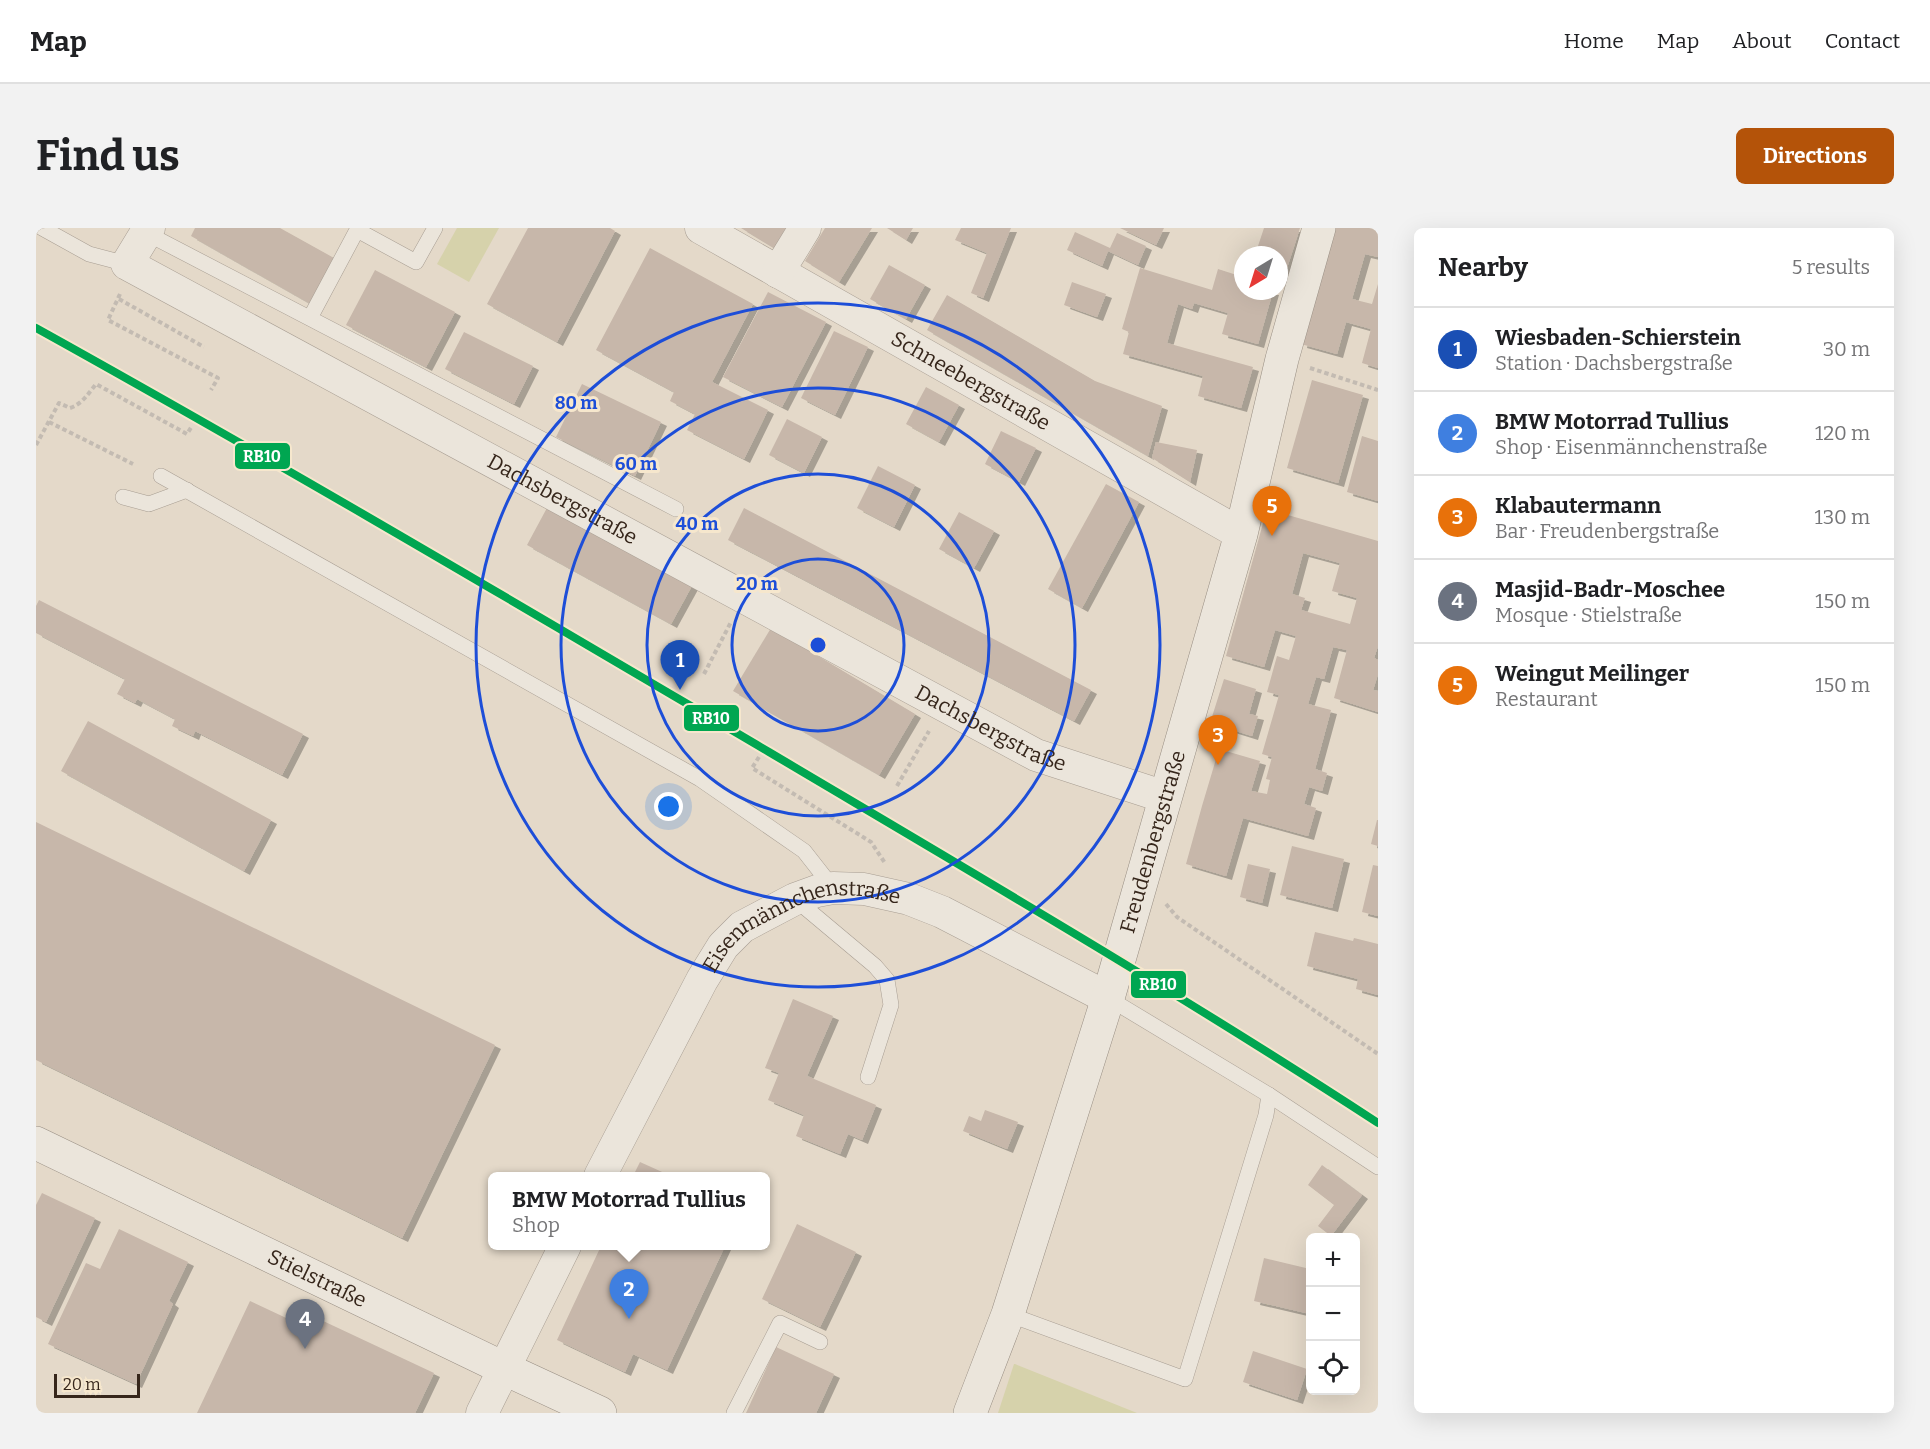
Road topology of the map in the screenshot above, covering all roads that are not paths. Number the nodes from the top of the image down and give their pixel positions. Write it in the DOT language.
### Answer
graph roads {
  1 [pos="42,228"];
  2 [pos="435,228"];
  3 [pos="701,228"];
  4 [pos="805,228"];
  5 [pos="1319,228"];
  6 [pos="147,230"];
  7 [pos="127,264"];
  8 [pos="778,272"];
  9 [pos="310,318"];
  10 [pos="161,476"];
  11 [pos="187,490"];
  12 [pos="123,497"];
  13 [pos="676,509"];
  14 [pos="1241,534"];
  15 [pos="1165,797"];
  16 [pos="833,888"];
  17 [pos="795,899"];
  18 [pos="1108,998"];
  19 [pos="868,1077"];
  20 [pos="1269,1095"];
  21 [pos="36,1143"];
  22 [pos="1378,1167"];
  23 [pos="602,1172"];
  24 [pos="562,1250"];
  25 [pos="1008,1314"];
  26 [pos="820,1342"];
  27 [pos="503,1368"];
  28 [pos="482,1413"];
  29 [pos="600,1413"];
  30 [pos="734,1413"];
  31 [pos="970,1413"];
  1 -- 7 [label="lane"];
  2 -- 9 [label="lane"];
  3 -- 8 [label="street, Schneebergstraße"];
  4 -- 8 [label="street"];
  5 -- 14 [label="street, Freudenbergstraße"];
  6 -- 7 [label="street"];
  6 -- 9 [label="lane"];
  7 -- 15 [label="street, Dachsbergstraße"];
  8 -- 14 [label="street, Schneebergstraße"];
  9 -- 13 [label="lane"];
  10 -- 11 [label="lane"];
  11 -- 12 [label="lane"];
  11 -- 16 [label="lane"];
  14 -- 15 [label="street, Freudenbergstraße"];
  15 -- 18 [label="street, Freudenbergstraße"];
  16 -- 17 [label="street, Eisenmännchenstraße"];
  16 -- 18 [label="street, Eisenmännchenstraße"];
  17 -- 19 [label="lane"];
  17 -- 23 [label="street, Eisenmännchenstraße"];
  18 -- 20 [label="lane"];
  18 -- 25 [label="street, Freudenbergstraße"];
  20 -- 22 [label="lane"];
  20 -- 25 [label="lane"];
  21 -- 27 [label="street, Stielstraße"];
  24 -- 27 [label="street"];
  25 -- 31 [label="street, Freudenbergstraße"];
  26 -- 30 [label="lane"];
  27 -- 28 [label="street"];
  27 -- 29 [label="street, Stielstraße"];
}
